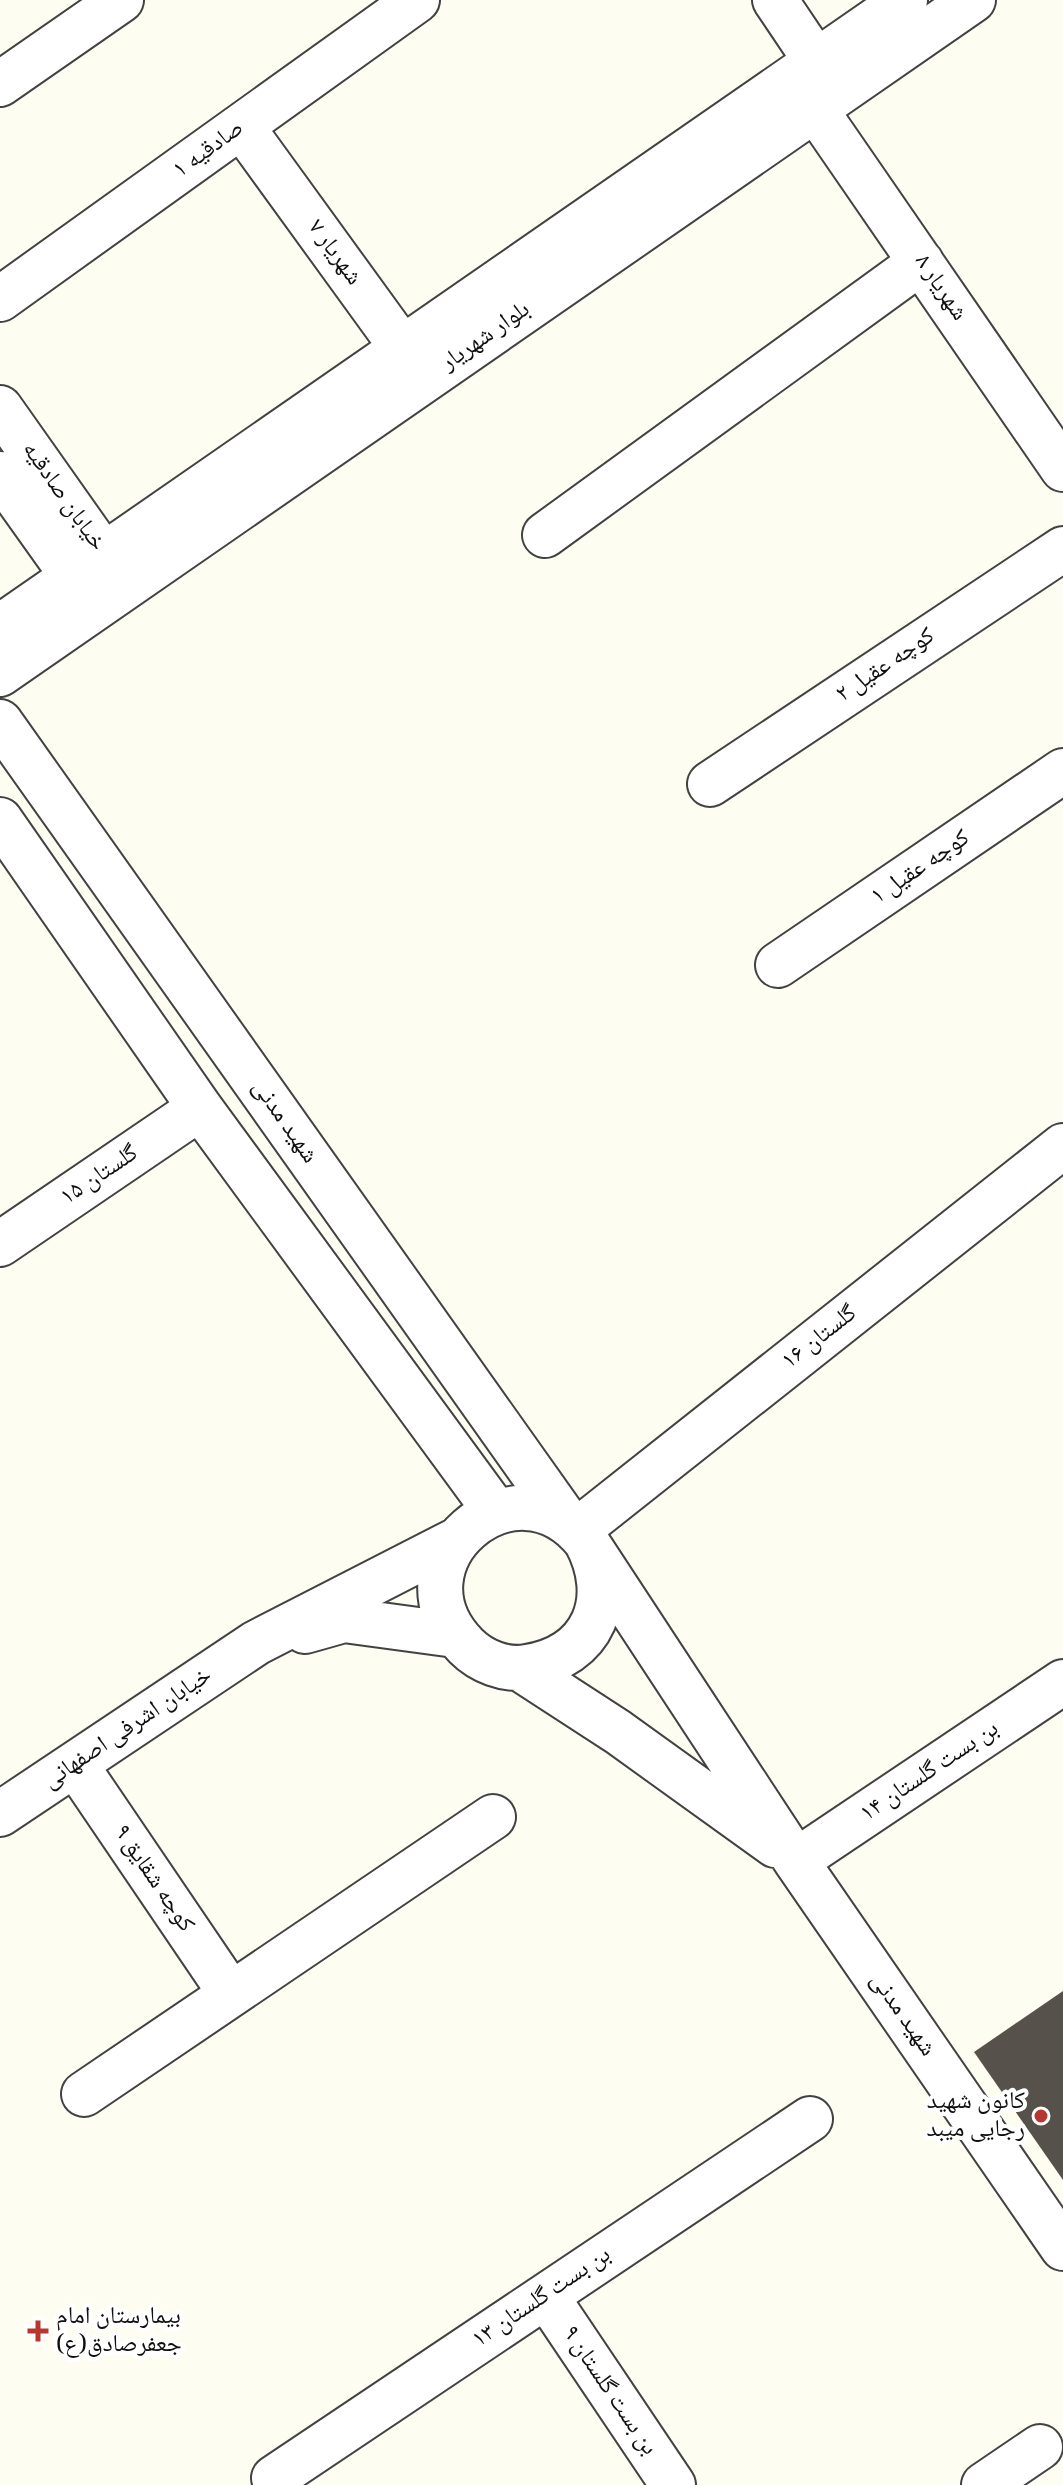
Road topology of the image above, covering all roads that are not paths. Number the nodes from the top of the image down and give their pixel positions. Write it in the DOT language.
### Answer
graph roads {
  1 [pos="121,0"];
  2 [pos="417,0"];
  3 [pos="775,0"];
  4 [pos="905,0"];
  5 [pos="973,0"];
  6 [pos="816,61"];
  7 [pos="0,84"];
  8 [pos="815,109"];
  9 [pos="242,127"];
  10 [pos="921,262"];
  11 [pos="0,299"];
  12 [pos="414,363"];
  13 [pos="0,408"];
  14 [pos="1063,469"];
  15 [pos="0,474"];
  16 [pos="545,535"];
  17 [pos="1063,549"];
  18 [pos="99,581"];
  19 [pos="0,627"];
  20 [pos="0,674"];
  21 [pos="0,722"];
  22 [pos="1063,771"];
  23 [pos="710,784"];
  24 [pos="0,820"];
  25 [pos="778,965"];
  26 [pos="200,1108"];
  27 [pos="1063,1146"];
  28 [pos="0,1244"];
  29 [pos="496,1512"];
  30 [pos="577,1531"];
  31 [pos="455,1541"];
  32 [pos="455,1635"];
  33 [pos="256,1643"];
  34 [pos="521,1669"];
  35 [pos="1063,1682"];
  36 [pos="75,1764"];
  37 [pos="0,1814"];
  38 [pos="493,1817"];
  39 [pos="796,1861"];
  40 [pos="231,1994"];
  41 [pos="84,2094"];
  42 [pos="810,2119"];
  43 [pos="1063,2248"];
  44 [pos="546,2296"];
  45 [pos="1040,2447"];
  46 [pos="274,2478"];
  47 [pos="673,2485"];
  48 [pos="984,2485"];
  1 -- 7 [label="street"];
  2 -- 9 [label="street, صادقیه ۱"];
  3 -- 6 [label="street"];
  4 -- 6 [label="street, بلوار شهریار"];
  5 -- 8 [label="street, بلوار شهریار"];
  6 -- 8 [label="street"];
  6 -- 12 [label="street, بلوار شهریار"];
  8 -- 10 [label="street, شهریار ۸"];
  8 -- 12 [label="street, بلوار شهریار"];
  9 -- 11 [label="street, صادقیه ۱"];
  9 -- 12 [label="street, شهریار ۷"];
  10 -- 14 [label="street, شهریار ۸"];
  10 -- 16 [label="street"];
  12 -- 18 [label="street, بلوار شهریار"];
  13 -- 18 [label="street, خیابان صادقیه"];
  15 -- 18 [label="street, خیابان صادقیه"];
  17 -- 23 [label="street, کوچه عقیل ۲"];
  18 -- 19 [label="street, بلوار شهریار"];
  18 -- 20 [label="street, بلوار شهریار"];
  21 -- 30 [label="street, شهید مدنی"];
  22 -- 25 [label="street, کوچه عقیل ۱"];
  24 -- 26 [label="street"];
  26 -- 28 [label="street, گلستان ۱۵"];
  26 -- 29 [label="street"];
  27 -- 30 [label="street, گلستان ۱۶"];
  29 -- 30 [label="street"];
  29 -- 31 [label="street"];
  30 -- 34 [label="street"];
  30 -- 39 [label="street, شهید مدنی"];
  31 -- 32 [label="street"];
  31 -- 33 [label="street, خیابان اشرفی اصفهانی"];
  32 -- 33 [label="street, خیابان اشرفی اصفهانی"];
  32 -- 34 [label="street"];
  33 -- 36 [label="street, خیابان اشرفی اصفهانی"];
  34 -- 39 [label="street, شهید مدنی"];
  35 -- 39 [label="street, بن بست گلستان ۱۴"];
  36 -- 37 [label="street, خیابان اشرفی اصفهانی"];
  36 -- 40 [label="street, کوچه شقایق ۹"];
  38 -- 40 [label="street"];
  39 -- 43 [label="street, شهید مدنی"];
  40 -- 41 [label="street"];
  42 -- 44 [label="street, بن بست گلستان ۱۳"];
  44 -- 46 [label="street, بن بست گلستان ۱۳"];
  44 -- 47 [label="street, بن بست گلستان ۹"];
  45 -- 48 [label="street"];
}
